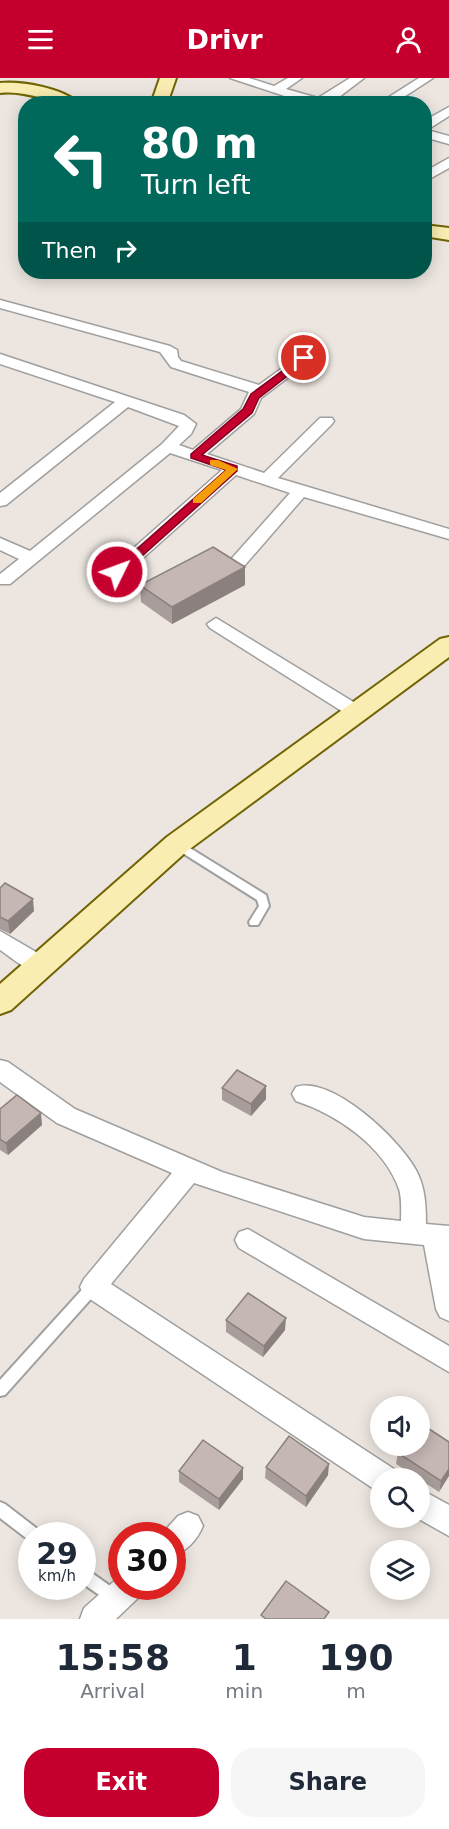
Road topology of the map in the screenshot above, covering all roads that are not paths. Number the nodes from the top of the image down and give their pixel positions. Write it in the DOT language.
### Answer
graph roads {
  1 [pos="168,78"];
  2 [pos="236,78"];
  3 [pos="296,78"];
  4 [pos="357,78"];
  5 [pos="427,78"];
  6 [pos="0,88"];
  7 [pos="275,90"];
  8 [pos="52,96"];
  9 [pos="162,96"];
  10 [pos="297,96"];
  11 [pos="332,96"];
  12 [pos="397,96"];
  13 [pos="449,111"];
  14 [pos="432,122"];
  15 [pos="432,135"];
  16 [pos="449,140"];
  17 [pos="449,162"];
  18 [pos="432,173"];
  19 [pos="432,231"];
  20 [pos="449,234"];
  21 [pos="0,304"];
  22 [pos="304,358"];
  23 [pos="0,359"];
  24 [pos="261,391"];
  25 [pos="126,401"];
  26 [pos="326,420"];
  27 [pos="168,447"];
  28 [pos="195,456"];
  29 [pos="233,469"];
  30 [pos="266,480"];
  31 [pos="301,492"];
  32 [pos="0,501"];
  33 [pos="449,534"];
  34 [pos="0,543"];
  35 [pos="32,558"];
  36 [pos="239,561"];
  37 [pos="117,572"];
  38 [pos="4,580"];
  39 [pos="216,624"];
  40 [pos="449,645"];
  41 [pos="358,713"];
  42 [pos="177,844"];
  43 [pos="254,922"];
  44 [pos="0,939"];
  45 [pos="40,965"];
  46 [pos="0,1002"];
  47 [pos="0,1069"];
  48 [pos="304,1094"];
  49 [pos="190,1169"];
  50 [pos="433,1236"];
  51 [pos="248,1240"];
  52 [pos="93,1287"];
  53 [pos="449,1309"];
  54 [pos="449,1360"];
  55 [pos="0,1390"];
  56 [pos="370,1470"];
  57 [pos="0,1509"];
  58 [pos="430,1510"];
  59 [pos="449,1522"];
  60 [pos="18,1523"];
  61 [pos="96,1586"];
  62 [pos="113,1602"];
  1 -- 9 [label="street"];
  2 -- 7 [label="street"];
  3 -- 7 [label="street"];
  4 -- 11 [label="street"];
  5 -- 12 [label="street"];
  6 -- 8 [label="street"];
  7 -- 10 [label="street"];
  13 -- 14 [label="street"];
  15 -- 16 [label="street"];
  17 -- 18 [label="street"];
  19 -- 20 [label="street"];
  21 -- 24 [label="street"];
  22 -- 24 [label="street"];
  23 -- 25 [label="street"];
  24 -- 28 [label="street"];
  25 -- 27 [label="street"];
  25 -- 32 [label="street"];
  26 -- 30 [label="street"];
  27 -- 28 [label="street"];
  27 -- 35 [label="street"];
  28 -- 29 [label="street"];
  29 -- 30 [label="street"];
  29 -- 37 [label="street"];
  30 -- 31 [label="street"];
  31 -- 33 [label="street"];
  31 -- 36 [label="street"];
  34 -- 35 [label="street"];
  35 -- 38 [label="street"];
  39 -- 41 [label="street"];
  40 -- 41 [label="street"];
  41 -- 42 [label="street"];
  42 -- 43 [label="lane"];
  42 -- 45 [label="street"];
  44 -- 45 [label="street"];
  45 -- 46 [label="street"];
  47 -- 49 [label="street"];
  48 -- 50 [label="street"];
  49 -- 50 [label="street"];
  49 -- 52 [label="street"];
  50 -- 53 [label="street"];
  51 -- 54 [label="street"];
  52 -- 55 [label="lane"];
  52 -- 56 [label="street"];
  57 -- 60 [label="lane"];
  58 -- 59 [label="street"];
  61 -- 62 [label="lane"];
}
